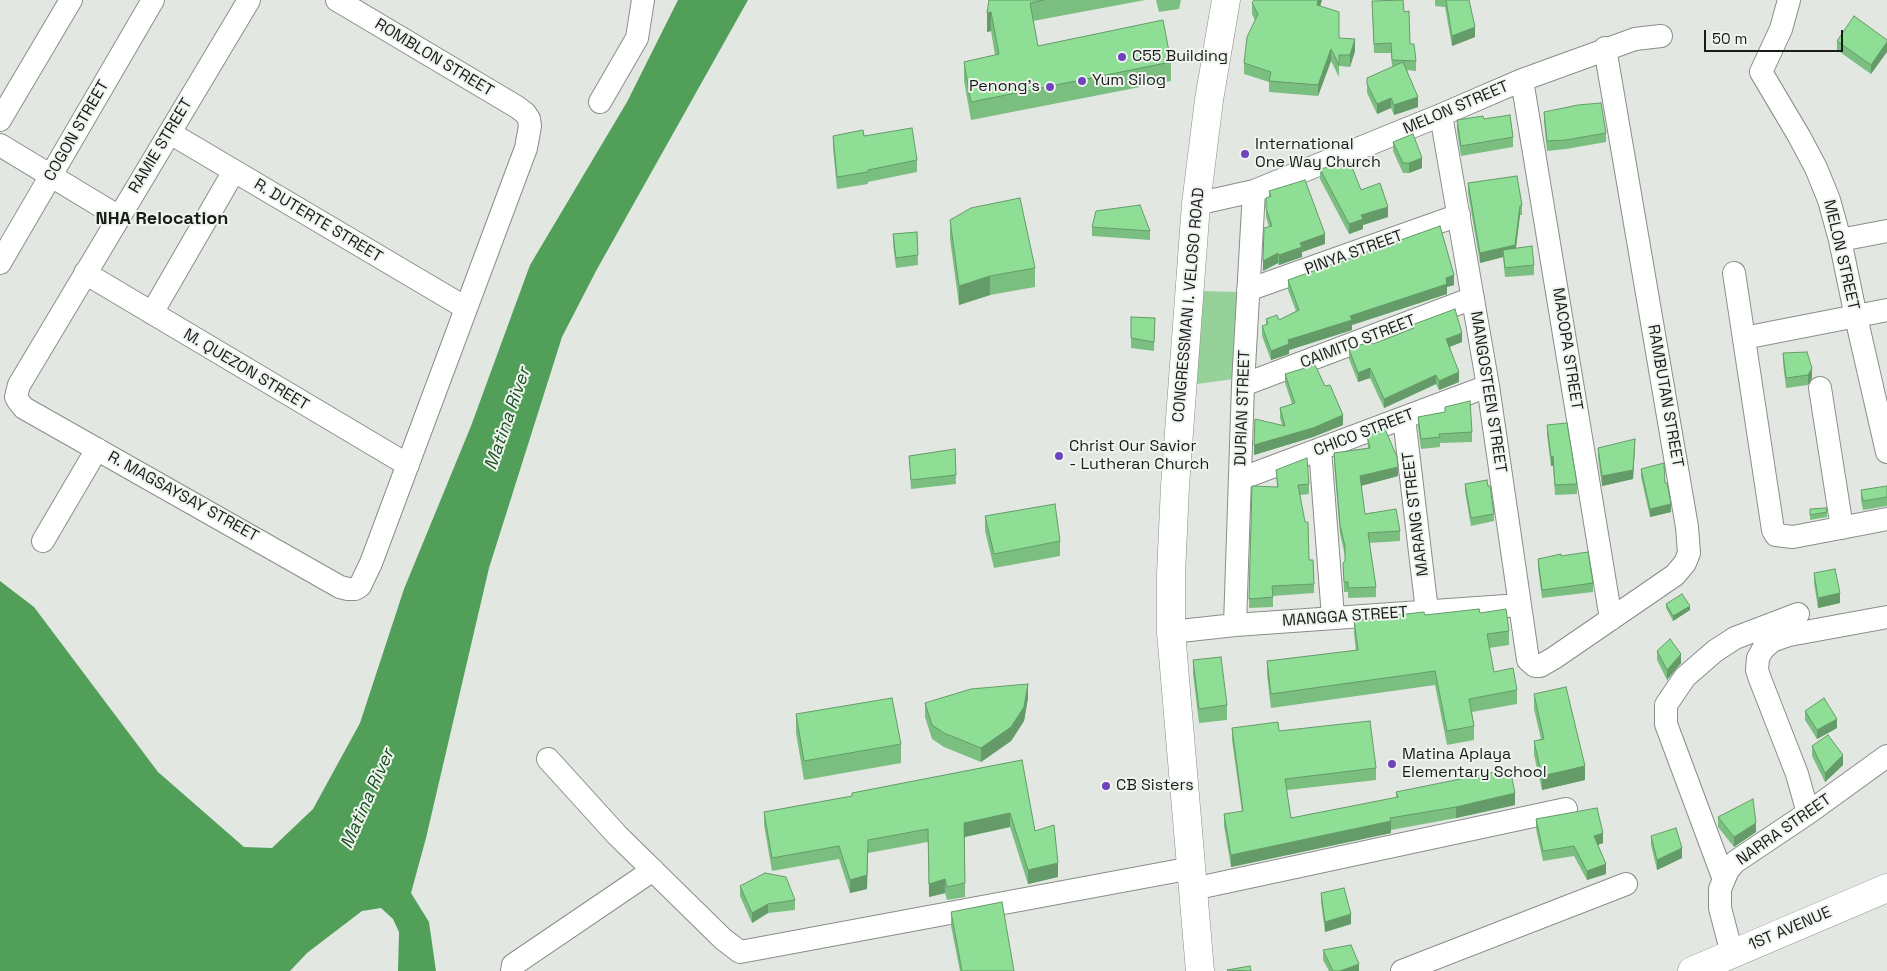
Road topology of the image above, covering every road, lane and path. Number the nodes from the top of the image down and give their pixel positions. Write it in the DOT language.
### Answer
graph roads {
  1 [pos="71,0"];
  2 [pos="153,0"];
  3 [pos="249,0"];
  4 [pos="337,0"];
  5 [pos="643,0"];
  6 [pos="1226,0"];
  7 [pos="1789,0"];
  8 [pos="1660,36"];
  9 [pos="1605,48"];
  10 [pos="1522,80"];
  11 [pos="600,102"];
  12 [pos="1441,115"];
  13 [pos="0,120"];
  14 [pos="170,133"];
  15 [pos="0,145"];
  16 [pos="234,171"];
  17 [pos="51,176"];
  18 [pos="1254,191"];
  19 [pos="1196,204"];
  20 [pos="1459,215"];
  21 [pos="119,217"];
  22 [pos="1887,231"];
  23 [pos="1840,240"];
  24 [pos="0,263"];
  25 [pos="85,273"];
  26 [pos="1734,273"];
  27 [pos="1248,290"];
  28 [pos="1473,298"];
  29 [pos="466,308"];
  30 [pos="1887,310"];
  31 [pos="152,313"];
  32 [pos="1856,317"];
  33 [pos="1744,338"];
  34 [pos="1879,382"];
  35 [pos="1243,385"];
  36 [pos="1488,386"];
  37 [pos="1820,388"];
  38 [pos="16,397"];
  39 [pos="1404,418"];
  40 [pos="97,449"];
  41 [pos="1320,449"];
  42 [pos="1887,451"];
  43 [pos="408,465"];
  44 [pos="1240,479"];
  45 [pos="1887,520"];
  46 [pos="1842,528"];
  47 [pos="42,541"];
  48 [pos="1520,605"];
  49 [pos="1427,611"];
  50 [pos="1798,614"];
  51 [pos="1333,617"];
  52 [pos="1887,618"];
  53 [pos="1610,619"];
  54 [pos="1235,625"];
  55 [pos="1171,632"];
  56 [pos="1535,666"];
  57 [pos="1887,756"];
  58 [pos="548,758"];
  59 [pos="1566,809"];
  60 [pos="1808,813"];
  61 [pos="653,870"];
  62 [pos="1723,877"];
  63 [pos="1192,879"];
  64 [pos="1626,884"];
  65 [pos="1887,888"];
  66 [pos="1732,954"];
  67 [pos="512,971"];
  68 [pos="1200,971"];
  69 [pos="1402,971"];
  70 [pos="1692,971"];
  1 -- 13 [label="street"];
  2 -- 17 [label="street, COGON STREET"];
  3 -- 14 [label="street, RAMIE STREET"];
  4 -- 29 [label="street, ROMBLON STREET"];
  5 -- 11 [label="street"];
  6 -- 19 [label="main road, CONGRESSMAN I. VELOSO ROAD"];
  7 -- 23 [label="street, MELON STREET"];
  8 -- 9 [label="street, MELON STREET"];
  9 -- 10 [label="street, MELON STREET"];
  9 -- 53 [label="street, RAMBUTAN STREET"];
  10 -- 12 [label="street, MELON STREET"];
  10 -- 53 [label="street, MACOPA STREET"];
  12 -- 18 [label="street, MELON STREET"];
  12 -- 20 [label="street, MANGOSTEEN STREET"];
  14 -- 16 [label="street, R. DUTERTE STREET"];
  14 -- 21 [label="street, RAMIE STREET"];
  15 -- 17 [label="street"];
  16 -- 29 [label="street, R. DUTERTE STREET"];
  16 -- 31 [label="street"];
  17 -- 21 [label="street"];
  17 -- 24 [label="street, COGON STREET"];
  18 -- 19 [label="street, MELON STREET"];
  18 -- 27 [label="street, DURIAN STREET"];
  19 -- 55 [label="main road, CONGRESSMAN I. VELOSO ROAD"];
  20 -- 27 [label="street, PINYA STREET"];
  20 -- 28 [label="street, MANGOSTEEN STREET"];
  21 -- 25 [label="street, RAMIE STREET"];
  22 -- 23 [label="street"];
  23 -- 32 [label="street, MELON STREET"];
  25 -- 31 [label="street, M. QUEZON STREET"];
  25 -- 38 [label="street, RAMIE STREET"];
  26 -- 33 [label="street"];
  27 -- 35 [label="street, DURIAN STREET"];
  28 -- 35 [label="street, CAIMITO STREET"];
  28 -- 36 [label="street, MANGOSTEEN STREET"];
  29 -- 43 [label="street"];
  30 -- 32 [label="street"];
  31 -- 43 [label="street, M. QUEZON STREET"];
  32 -- 33 [label="street"];
  32 -- 34 [label="street, MELON STREET"];
  33 -- 46 [label="street"];
  34 -- 42 [label="street, MELON STREET"];
  35 -- 44 [label="street, DURIAN STREET"];
  36 -- 39 [label="street, CHICO STREET"];
  36 -- 48 [label="street, MANGOSTEEN STREET"];
  37 -- 46 [label="street"];
  38 -- 40 [label="street, R. MAGSAYSAY STREET"];
  39 -- 41 [label="street, CHICO STREET"];
  39 -- 49 [label="street, MARANG STREET"];
  40 -- 43 [label="street, R. MAGSAYSAY STREET"];
  40 -- 47 [label="street"];
  41 -- 44 [label="street, CHICO STREET"];
  41 -- 51 [label="street"];
  44 -- 54 [label="street, DURIAN STREET"];
  45 -- 46 [label="street"];
  48 -- 49 [label="street, MANGGA STREET"];
  48 -- 56 [label="street, MANGOSTEEN STREET"];
  49 -- 51 [label="street, MANGGA STREET"];
  50 -- 62 [label="street"];
  51 -- 54 [label="street, MANGGA STREET"];
  52 -- 60 [label="street"];
  53 -- 56 [label="street, RAMBUTAN STREET"];
  54 -- 55 [label="street, MANGGA STREET"];
  55 -- 63 [label="main road, CONGRESSMAN I. VELOSO ROAD"];
  57 -- 60 [label="street, NARRA STREET"];
  58 -- 61 [label="street"];
  59 -- 63 [label="street"];
  60 -- 62 [label="street, NARRA STREET"];
  61 -- 63 [label="street"];
  61 -- 67 [label="street"];
  62 -- 66 [label="street, NARRA STREET"];
  63 -- 68 [label="main road, CONGRESSMAN I. VELOSO ROAD"];
  64 -- 69 [label="street"];
  65 -- 66 [label="main road, 1ST AVENUE"];
  66 -- 70 [label="main road, 1ST AVENUE"];
}
